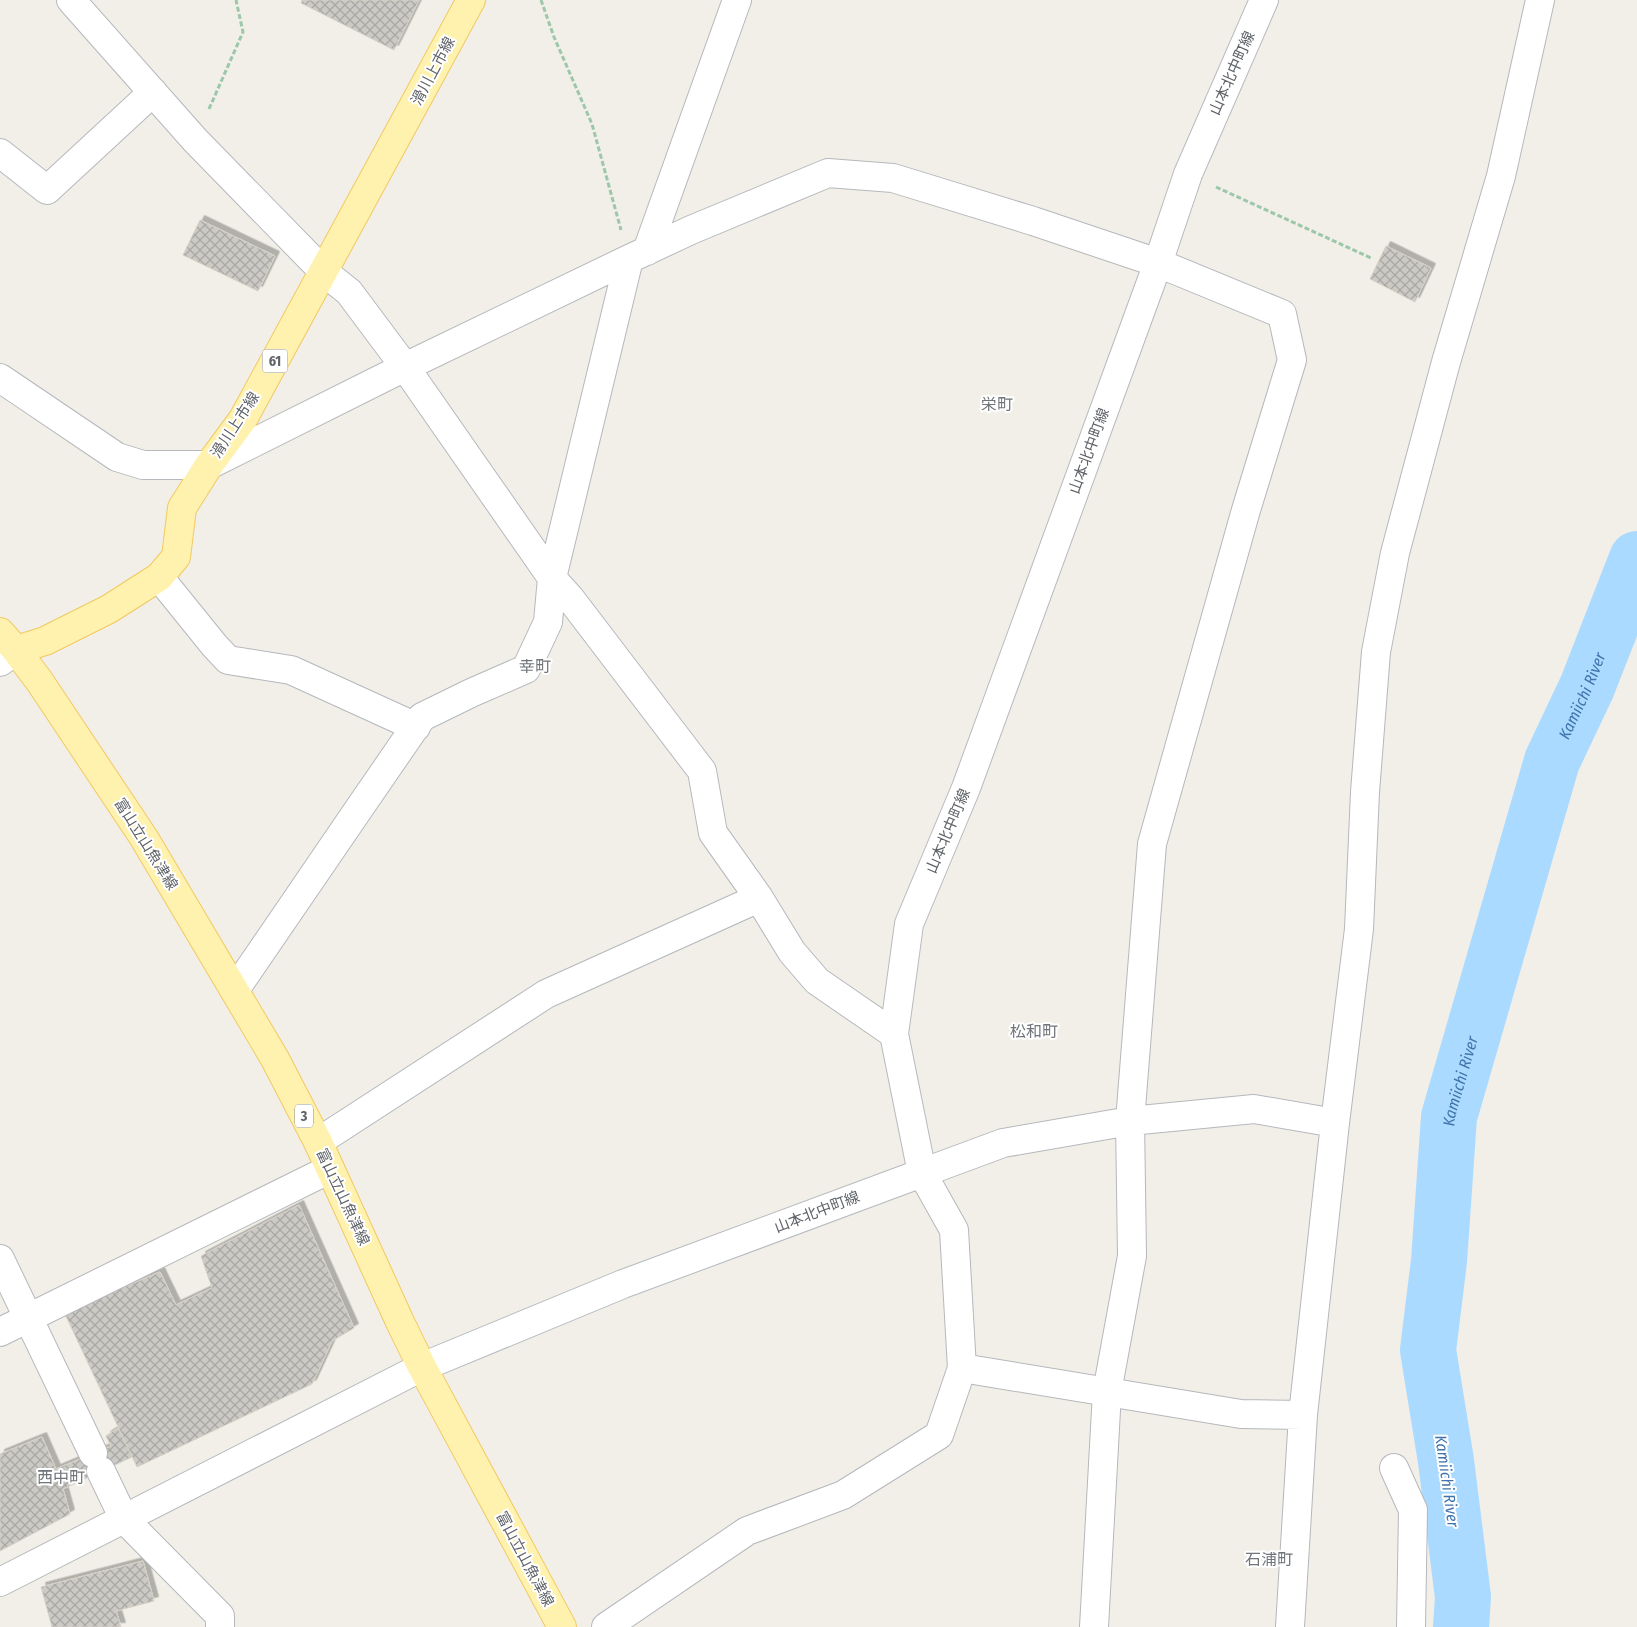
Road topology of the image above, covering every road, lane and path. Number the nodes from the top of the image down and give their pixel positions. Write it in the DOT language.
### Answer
graph roads {
  1 [pos="71,0"];
  2 [pos="236,0"];
  3 [pos="471,0"];
  4 [pos="541,0"];
  5 [pos="737,0"];
  6 [pos="1264,0"];
  7 [pos="1540,0"];
  8 [pos="153,92"];
  9 [pos="195,140"];
  10 [pos="0,153"];
  11 [pos="1188,174"];
  12 [pos="638,255"];
  13 [pos="1371,258"];
  14 [pos="1158,263"];
  15 [pos="324,272"];
  16 [pos="405,367"];
  17 [pos="0,378"];
  18 [pos="209,464"];
  19 [pos="158,578"];
  20 [pos="552,578"];
  21 [pos="5,648"];
  22 [pos="416,727"];
  23 [pos="758,898"];
  24 [pos="235,990"];
  25 [pos="894,1034"];
  26 [pos="1130,1121"];
  27 [pos="1335,1123"];
  28 [pos="318,1142"];
  29 [pos="330,1168"];
  30 [pos="922,1173"];
  31 [pos="0,1260"];
  32 [pos="28,1318"];
  33 [pos="0,1332"];
  34 [pos="422,1367"];
  35 [pos="962,1368"];
  36 [pos="1107,1392"];
  37 [pos="1303,1415"];
  38 [pos="1394,1468"];
  39 [pos="124,1519"];
  40 [pos="0,1582"];
  41 [pos="220,1627"];
  42 [pos="562,1627"];
  43 [pos="606,1627"];
  44 [pos="1094,1627"];
  45 [pos="1290,1627"];
  46 [pos="1411,1627"];
  1 -- 8 [label="street"];
  2 -- 9 [label="path"];
  3 -- 15 [label="main road, 滑川上市線 / 61"];
  4 -- 12 [label="path"];
  5 -- 12 [label="street"];
  6 -- 11 [label="street, 山本北中町線"];
  7 -- 27 [label="street"];
  8 -- 9 [label="street"];
  8 -- 10 [label="street"];
  9 -- 15 [label="street"];
  11 -- 13 [label="path"];
  11 -- 14 [label="street, 山本北中町線"];
  12 -- 14 [label="street"];
  12 -- 16 [label="street"];
  12 -- 20 [label="street"];
  14 -- 25 [label="street, 山本北中町線"];
  14 -- 26 [label="street"];
  15 -- 16 [label="street"];
  15 -- 18 [label="main road, 滑川上市線 / 61"];
  16 -- 18 [label="street"];
  16 -- 20 [label="street"];
  17 -- 18 [label="street"];
  18 -- 19 [label="main road, 滑川上市線 / 61"];
  19 -- 21 [label="main road, 滑川上市線 / 61"];
  19 -- 22 [label="street"];
  20 -- 22 [label="street"];
  20 -- 23 [label="street"];
  21 -- 24 [label="main road, 富山立山魚津線 / 3"];
  22 -- 24 [label="street"];
  23 -- 25 [label="street"];
  23 -- 28 [label="street"];
  24 -- 28 [label="main road, 富山立山魚津線 / 3"];
  25 -- 30 [label="street, 山本北中町線"];
  26 -- 27 [label="street"];
  26 -- 30 [label="street"];
  26 -- 36 [label="street"];
  27 -- 37 [label="street"];
  28 -- 29 [label="main road, 富山立山魚津線 / 3"];
  29 -- 32 [label="street"];
  29 -- 34 [label="main road, 富山立山魚津線 / 3"];
  30 -- 34 [label="street, 山本北中町線"];
  30 -- 35 [label="street"];
  31 -- 32 [label="street"];
  32 -- 33 [label="street"];
  32 -- 39 [label="street"];
  34 -- 39 [label="street, 山本北中町線"];
  34 -- 42 [label="main road, 富山立山魚津線 / 3"];
  35 -- 36 [label="street"];
  35 -- 43 [label="street"];
  36 -- 37 [label="street"];
  36 -- 44 [label="street"];
  37 -- 45 [label="street"];
  38 -- 46 [label="street"];
  39 -- 40 [label="street, 山本北中町線"];
  39 -- 41 [label="street"];
}
